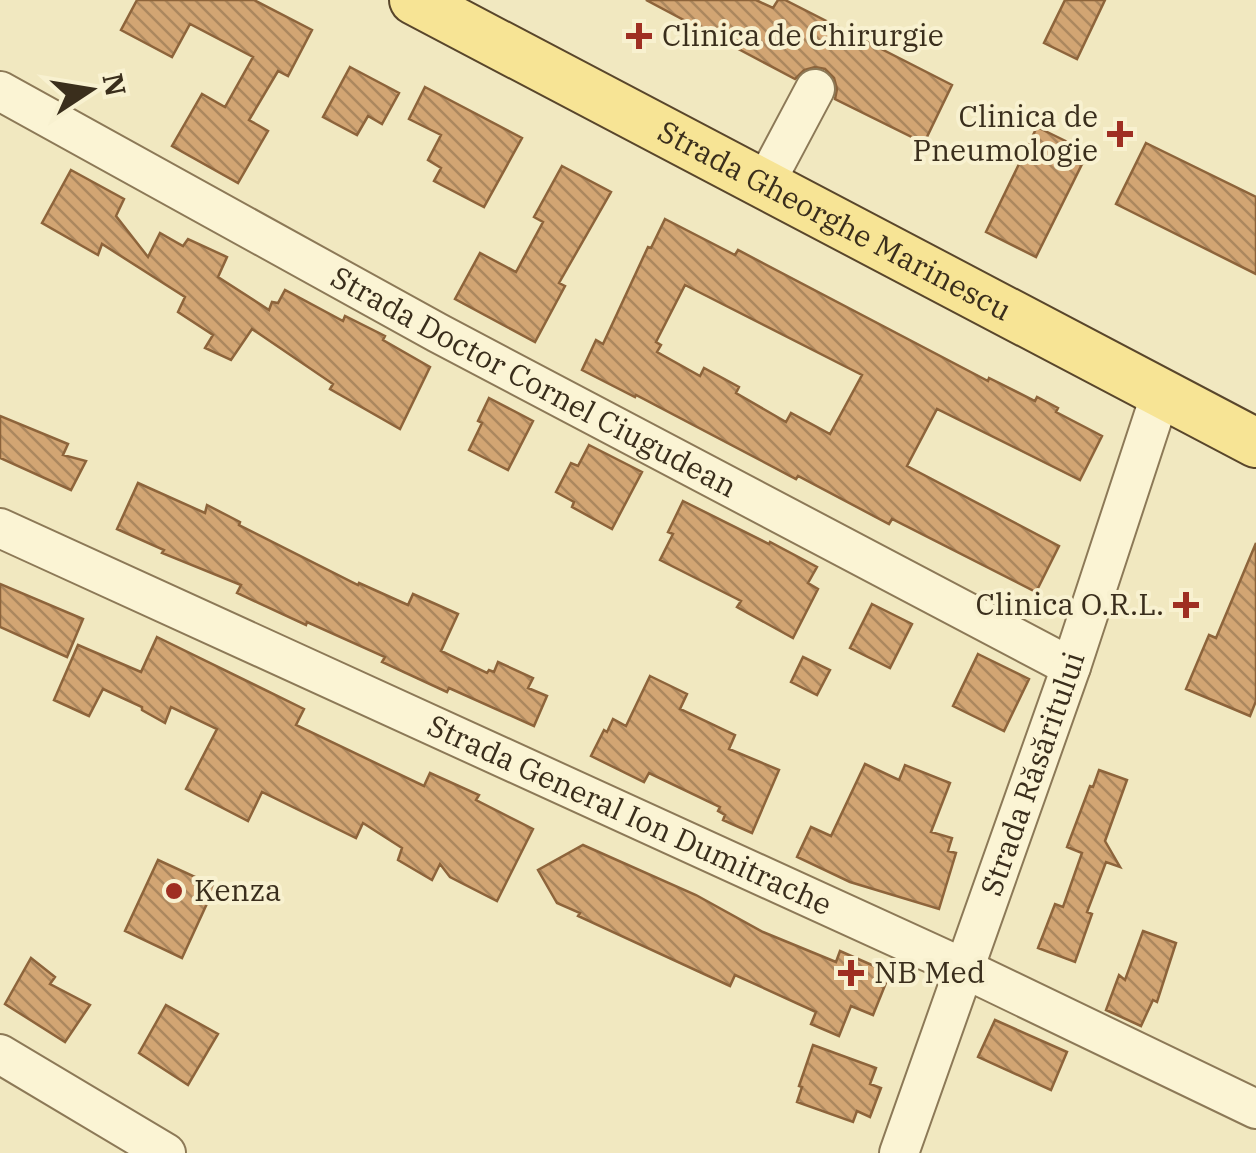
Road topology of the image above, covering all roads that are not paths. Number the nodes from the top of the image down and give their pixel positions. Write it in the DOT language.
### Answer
graph roads {
  1 [pos="414,0"];
  2 [pos="815,89"];
  3 [pos="0,91"];
  4 [pos="764,186"];
  5 [pos="1161,392"];
  6 [pos="1256,443"];
  7 [pos="0,528"];
  8 [pos="1071,667"];
  9 [pos="964,969"];
  10 [pos="0,1054"];
  11 [pos="1256,1109"];
  12 [pos="166,1153"];
  13 [pos="899,1153"];
  1 -- 4 [label="main road, Strada Gheorghe Marinescu"];
  2 -- 4 [label="street"];
  3 -- 8 [label="street, Strada Doctor Cornel Ciugudean"];
  4 -- 5 [label="main road, Strada Gheorghe Marinescu"];
  5 -- 6 [label="main road, Strada Gheorghe Marinescu"];
  5 -- 8 [label="street, Strada Răsăritului"];
  7 -- 9 [label="street, Strada General Ion Dumitrache"];
  8 -- 9 [label="street, Strada Răsăritului"];
  9 -- 11 [label="street, Strada General Ion Dumitrache"];
  9 -- 13 [label="street, Strada Răsăritului"];
  10 -- 12 [label="street"];
}
